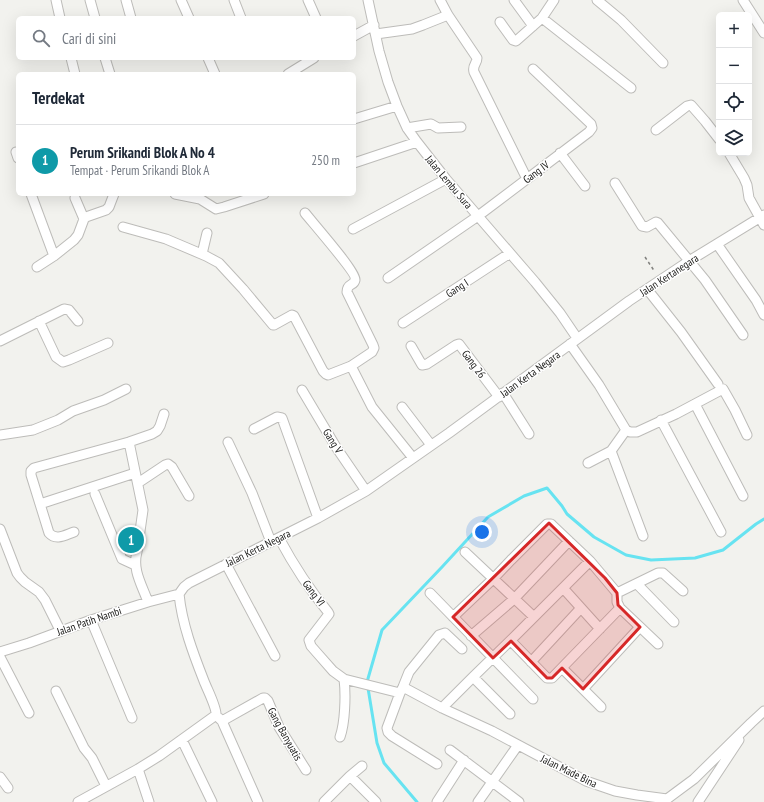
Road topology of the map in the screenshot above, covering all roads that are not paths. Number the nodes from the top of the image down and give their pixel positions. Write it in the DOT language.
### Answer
graph roads {
  1 [pos="56,0"];
  2 [pos="90,0"];
  3 [pos="126,0"];
  4 [pos="181,0"];
  5 [pos="234,0"];
  6 [pos="308,0"];
  7 [pos="368,0"];
  8 [pos="440,0"];
  9 [pos="514,0"];
  10 [pos="554,0"];
  11 [pos="597,0"];
  12 [pos="743,0"];
  13 [pos="448,14"];
  14 [pos="60,16"];
  15 [pos="94,16"];
  16 [pos="130,16"];
  17 [pos="188,16"];
  18 [pos="240,16"];
  19 [pos="315,16"];
  20 [pos="542,18"];
  21 [pos="500,22"];
  22 [pos="533,26"];
  23 [pos="375,30"];
  24 [pos="764,33"];
  25 [pos="356,35"];
  26 [pos="72,60"];
  27 [pos="106,60"];
  28 [pos="209,60"];
  29 [pos="312,60"];
  30 [pos="663,63"];
  31 [pos="303,69"];
  32 [pos="533,69"];
  33 [pos="74,72"];
  34 [pos="109,72"];
  35 [pos="214,72"];
  36 [pos="631,88"];
  37 [pos="397,106"];
  38 [pos="356,118"];
  39 [pos="461,127"];
  40 [pos="407,128"];
  41 [pos="656,130"];
  42 [pos="716,135"];
  43 [pos="417,142"];
  44 [pos="560,153"];
  45 [pos="731,156"];
  46 [pos="356,162"];
  47 [pos="527,179"];
  48 [pos="446,180"];
  49 [pos="615,183"];
  50 [pos="585,186"];
  51 [pos="32,196"];
  52 [pos="113,196"];
  53 [pos="185,196"];
  54 [pos="258,196"];
  55 [pos="75,198"];
  56 [pos="305,213"];
  57 [pos="478,216"];
  58 [pos="84,219"];
  59 [pos="763,219"];
  60 [pos="123,227"];
  61 [pos="353,229"];
  62 [pos="207,233"];
  63 [pos="717,244"];
  64 [pos="510,253"];
  65 [pos="202,254"];
  66 [pos="54,256"];
  67 [pos="689,261"];
  68 [pos="37,267"];
  69 [pos="388,278"];
  70 [pos="648,289"];
  71 [pos="764,315"];
  72 [pos="39,321"];
  73 [pos="78,321"];
  74 [pos="403,324"];
  75 [pos="743,335"];
  76 [pos="0,341"];
  77 [pos="574,341"];
  78 [pos="108,343"];
  79 [pos="411,346"];
  80 [pos="351,366"];
  81 [pos="718,384"];
  82 [pos="126,390"];
  83 [pos="302,390"];
  84 [pos="501,395"];
  85 [pos="695,404"];
  86 [pos="402,407"];
  87 [pos="164,414"];
  88 [pos="661,420"];
  89 [pos="254,429"];
  90 [pos="626,430"];
  91 [pos="529,434"];
  92 [pos="747,435"];
  93 [pos="0,436"];
  94 [pos="129,442"];
  95 [pos="228,442"];
  96 [pos="431,446"];
  97 [pos="611,451"];
  98 [pos="413,458"];
  99 [pos="588,464"];
  100 [pos="135,473"];
  101 [pos="138,483"];
  102 [pos="366,491"];
  103 [pos="95,494"];
  104 [pos="188,496"];
  105 [pos="743,496"];
  106 [pos="40,504"];
  107 [pos="318,518"];
  108 [pos="0,529"];
  109 [pos="74,532"];
  110 [pos="721,532"];
  111 [pos="643,536"];
  112 [pos="275,540"];
  113 [pos="569,540"];
  114 [pos="465,552"];
  115 [pos="590,561"];
  116 [pos="226,564"];
  117 [pos="135,565"];
  118 [pos="493,578"];
  119 [pos="637,584"];
  120 [pos="563,588"];
  121 [pos="683,591"];
  122 [pos="617,593"];
  123 [pos="179,594"];
  124 [pos="430,594"];
  125 [pos="514,599"];
  126 [pos="148,602"];
  127 [pos="581,608"];
  128 [pos="620,608"];
  129 [pos="453,617"];
  130 [pos="534,617"];
  131 [pos="90,620"];
  132 [pos="674,622"];
  133 [pos="640,627"];
  134 [pos="600,629"];
  135 [pos="60,630"];
  136 [pos="471,636"];
  137 [pos="511,641"];
  138 [pos="658,644"];
  139 [pos="462,649"];
  140 [pos="0,652"];
  141 [pos="275,656"];
  142 [pos="0,657"];
  143 [pos="493,658"];
  144 [pos="531,662"];
  145 [pos="562,668"];
  146 [pos="473,677"];
  147 [pos="344,679"];
  148 [pos="583,689"];
  149 [pos="401,690"];
  150 [pos="56,691"];
  151 [pos="533,699"];
  152 [pos="601,707"];
  153 [pos="442,708"];
  154 [pos="764,712"];
  155 [pos="29,713"];
  156 [pos="510,714"];
  157 [pos="132,718"];
  158 [pos="219,718"];
  159 [pos="750,723"];
  160 [pos="340,737"];
  161 [pos="182,740"];
  162 [pos="518,745"];
  163 [pos="450,750"];
  164 [pos="464,760"];
  165 [pos="437,764"];
  166 [pos="362,766"];
  167 [pos="138,769"];
  168 [pos="306,770"];
  169 [pos="350,776"];
  170 [pos="0,777"];
  171 [pos="492,782"];
  172 [pos="106,786"];
  173 [pos="8,788"];
  174 [pos="667,800"];
  175 [pos="78,802"];
  176 [pos="149,802"];
  177 [pos="212,802"];
  178 [pos="258,802"];
  179 [pos="324,802"];
  180 [pos="376,802"];
  181 [pos="437,802"];
  182 [pos="478,802"];
  183 [pos="519,802"];
  184 [pos="698,802"];
  1 -- 14 [label="street"];
  2 -- 15 [label="street"];
  3 -- 16 [label="street"];
  4 -- 17 [label="street"];
  5 -- 18 [label="street"];
  6 -- 19 [label="street"];
  7 -- 23 [label="street, Jalan Lembu Sura"];
  8 -- 13 [label="street"];
  9 -- 22 [label="street"];
  10 -- 20 [label="street"];
  11 -- 30 [label="street"];
  12 -- 24 [label="street"];
  13 -- 23 [label="street"];
  13 -- 47 [label="street"];
  20 -- 22 [label="street"];
  20 -- 36 [label="street"];
  21 -- 22 [label="street"];
  23 -- 25 [label="street"];
  23 -- 37 [label="street, Jalan Lembu Sura"];
  26 -- 33 [label="street"];
  27 -- 34 [label="street"];
  28 -- 35 [label="street"];
  29 -- 31 [label="street"];
  32 -- 44 [label="street, Gang IV"];
  37 -- 38 [label="street"];
  37 -- 40 [label="street, Jalan Lembu Sura"];
  39 -- 40 [label="street"];
  40 -- 43 [label="street, Jalan Lembu Sura"];
  41 -- 42 [label="street"];
  43 -- 46 [label="street"];
  43 -- 48 [label="street, Jalan Lembu Sura"];
  44 -- 47 [label="street, Gang IV"];
  44 -- 50 [label="street"];
  45 -- 59 [label="street"];
  47 -- 57 [label="street, Gang IV"];
  48 -- 57 [label="street, Jalan Lembu Sura"];
  48 -- 61 [label="street"];
  49 -- 67 [label="street"];
  51 -- 66 [label="street"];
  52 -- 58 [label="street"];
  53 -- 54 [label="street"];
  55 -- 58 [label="street"];
  56 -- 80 [label="street"];
  57 -- 64 [label="street, Jalan Lembu Sura"];
  57 -- 69 [label="street, Gang IV"];
  58 -- 66 [label="street"];
  59 -- 63 [label="street, Jalan Kertanegara"];
  60 -- 65 [label="street"];
  62 -- 65 [label="street"];
  63 -- 67 [label="street, Jalan Kertanegara"];
  63 -- 71 [label="street"];
  64 -- 74 [label="street, Gang I"];
  64 -- 77 [label="street, Jalan Lembu Sura"];
  65 -- 80 [label="street"];
  66 -- 68 [label="street"];
  67 -- 70 [label="street, Jalan Kertanegara"];
  67 -- 75 [label="street"];
  70 -- 77 [label="street, Jalan Kertanegara"];
  70 -- 81 [label="street"];
  72 -- 73 [label="street"];
  72 -- 76 [label="street"];
  72 -- 78 [label="street"];
  77 -- 84 [label="street, Jalan Kerta Negara"];
  77 -- 90 [label="street, Jalan Lembu Sura"];
  79 -- 84 [label="street, Gang 26"];
  80 -- 98 [label="street"];
  82 -- 93 [label="street"];
  83 -- 102 [label="street, Gang V"];
  84 -- 91 [label="street"];
  84 -- 96 [label="street, Jalan Kerta Negara"];
  85 -- 88 [label="street"];
  85 -- 92 [label="street"];
  85 -- 105 [label="street"];
  86 -- 96 [label="street"];
  87 -- 94 [label="street"];
  88 -- 90 [label="street"];
  88 -- 110 [label="street"];
  89 -- 107 [label="street"];
  90 -- 97 [label="street"];
  94 -- 100 [label="street"];
  94 -- 106 [label="street"];
  95 -- 112 [label="street"];
  96 -- 98 [label="street, Jalan Kerta Negara"];
  97 -- 99 [label="street"];
  97 -- 111 [label="street"];
  98 -- 102 [label="street, Jalan Kerta Negara"];
  100 -- 101 [label="street"];
  100 -- 106 [label="street"];
  101 -- 104 [label="street"];
  101 -- 117 [label="street"];
  102 -- 107 [label="street, Jalan Kerta Negara"];
  103 -- 117 [label="street"];
  106 -- 109 [label="street"];
  107 -- 112 [label="street, Jalan Kerta Negara"];
  108 -- 135 [label="street"];
  112 -- 116 [label="street, Jalan Kerta Negara"];
  112 -- 147 [label="street, Gang VI"];
  113 -- 115 [label="street"];
  113 -- 118 [label="street"];
  113 -- 125 [label="street"];
  114 -- 118 [label="street"];
  115 -- 120 [label="street"];
  115 -- 122 [label="street"];
  116 -- 123 [label="street, Jalan Kerta Negara"];
  116 -- 141 [label="street"];
  117 -- 126 [label="street"];
  118 -- 125 [label="street"];
  118 -- 129 [label="street"];
  119 -- 121 [label="street"];
  119 -- 122 [label="street"];
  119 -- 132 [label="street"];
  120 -- 127 [label="street"];
  120 -- 130 [label="street"];
  122 -- 128 [label="street"];
  123 -- 126 [label="street, Jalan Patih Nambi"];
  123 -- 158 [label="street"];
  124 -- 129 [label="street"];
  125 -- 130 [label="street"];
  125 -- 136 [label="street"];
  126 -- 131 [label="street, Jalan Patih Nambi"];
  127 -- 134 [label="street"];
  127 -- 144 [label="street"];
  128 -- 133 [label="street"];
  128 -- 134 [label="street"];
  129 -- 136 [label="street"];
  130 -- 137 [label="street"];
  131 -- 135 [label="street, Jalan Patih Nambi"];
  131 -- 157 [label="street"];
  133 -- 138 [label="street"];
  133 -- 148 [label="street"];
  134 -- 145 [label="street"];
  135 -- 140 [label="street, Jalan Patih Nambi"];
  136 -- 143 [label="street"];
  137 -- 143 [label="street"];
  137 -- 144 [label="street"];
  139 -- 149 [label="street"];
  142 -- 155 [label="street"];
  143 -- 146 [label="street"];
  143 -- 151 [label="street"];
  144 -- 145 [label="street"];
  145 -- 148 [label="street"];
  146 -- 153 [label="street"];
  146 -- 156 [label="street"];
  147 -- 149 [label="street, Jalan Made Bina"];
  147 -- 160 [label="street"];
  148 -- 152 [label="street"];
  149 -- 153 [label="street, Jalan Made Bina"];
  149 -- 165 [label="street"];
  150 -- 172 [label="street"];
  153 -- 162 [label="street, Jalan Made Bina"];
  154 -- 159 [label="street, Jalan Made Bina"];
  158 -- 161 [label="street"];
  158 -- 168 [label="street, Gang Banyuatis"];
  158 -- 178 [label="street"];
  159 -- 174 [label="street, Jalan Made Bina"];
  159 -- 184 [label="street"];
  161 -- 167 [label="street"];
  161 -- 177 [label="street"];
  162 -- 171 [label="street"];
  162 -- 174 [label="street, Jalan Made Bina"];
  163 -- 164 [label="street"];
  164 -- 171 [label="street"];
  164 -- 181 [label="street"];
  166 -- 169 [label="street"];
  167 -- 172 [label="street"];
  167 -- 176 [label="street"];
  169 -- 179 [label="street"];
  169 -- 180 [label="street"];
  170 -- 173 [label="street"];
  171 -- 182 [label="street"];
  171 -- 183 [label="street"];
  172 -- 175 [label="street"];
}
